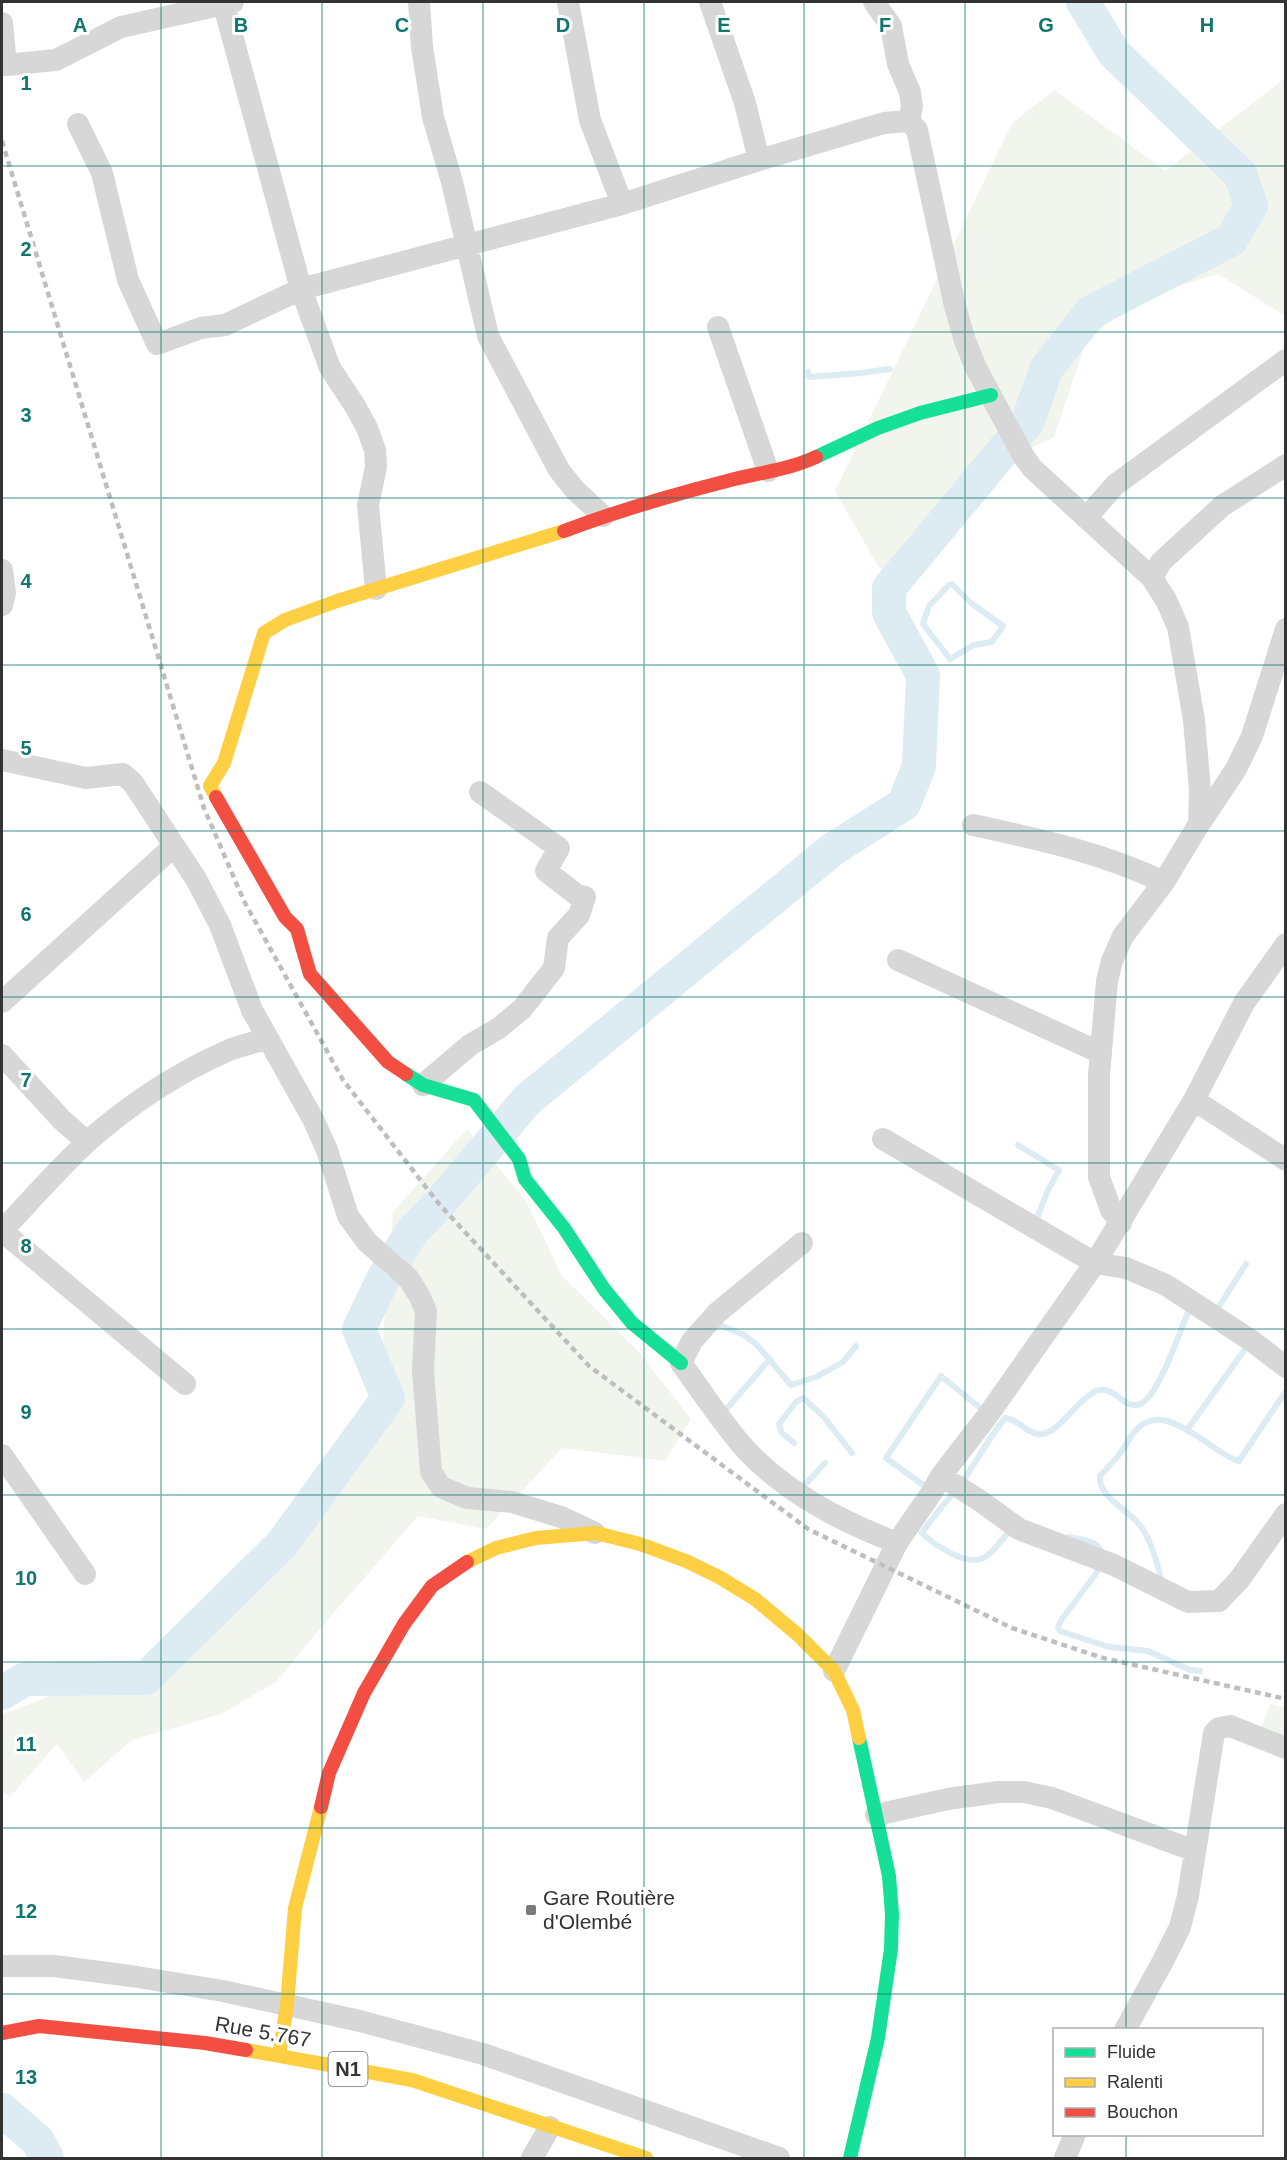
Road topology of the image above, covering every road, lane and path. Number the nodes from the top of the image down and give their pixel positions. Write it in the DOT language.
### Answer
graph roads {
  1 [pos="227,2"];
  2 [pos="419,2"];
  3 [pos="568,2"];
  4 [pos="710,2"];
  5 [pos="874,2"];
  6 [pos="2,22"];
  7 [pos="909,121"];
  8 [pos="78,124"];
  9 [pos="759,160"];
  10 [pos="622,204"];
  11 [pos="467,243"];
  12 [pos="301,290"];
  13 [pos="717,327"];
  14 [pos="1286,360"];
  15 [pos="991,395"];
  16 [pos="1286,465"];
  17 [pos="768,471"];
  18 [pos="603,516"];
  19 [pos="1086,518"];
  20 [pos="2,570"];
  21 [pos="1152,578"];
  22 [pos="376,589"];
  23 [pos="2,605"];
  24 [pos="1286,629"];
  25 [pos="2,760"];
  26 [pos="480,792"];
  27 [pos="1199,824"];
  28 [pos="973,825"];
  29 [pos="174,846"];
  30 [pos="1164,882"];
  31 [pos="1286,944"];
  32 [pos="898,960"];
  33 [pos="2,1002"];
  34 [pos="267,1038"];
  35 [pos="1101,1053"];
  36 [pos="2,1054"];
  37 [pos="423,1085"];
  38 [pos="1194,1100"];
  39 [pos="884,1139"];
  40 [pos="87,1142"];
  41 [pos="1286,1160"];
  42 [pos="1121,1223"];
  43 [pos="2,1231"];
  44 [pos="802,1243"];
  45 [pos="1095,1263"];
  46 [pos="681,1363"];
  47 [pos="1286,1367"];
  48 [pos="185,1384"];
  49 [pos="2,1455"];
  50 [pos="941,1476"];
  51 [pos="1286,1514"];
  52 [pos="596,1533"];
  53 [pos="897,1543"];
  54 [pos="85,1574"];
  55 [pos="834,1671"];
  56 [pos="1286,1748"];
  57 [pos="876,1815"];
  58 [pos="1195,1851"];
  59 [pos="2,1966"];
  60 [pos="287,2005"];
  61 [pos="1126,2028"];
  62 [pos="2,2033"];
  63 [pos="279,2056"];
  64 [pos="550,2127"];
  65 [pos="1074,2136"];
  66 [pos="532,2158"];
  67 [pos="646,2158"];
  68 [pos="779,2158"];
  69 [pos="850,2158"];
  70 [pos="1065,2158"];
  1 -- 6 [label="street"];
  1 -- 12 [label="street"];
  2 -- 11 [label="street"];
  3 -- 10 [label="street"];
  4 -- 9 [label="street"];
  5 -- 7 [label="street"];
  7 -- 9 [label="street"];
  7 -- 15 [label="street"];
  8 -- 12 [label="street"];
  9 -- 10 [label="street"];
  10 -- 11 [label="street"];
  11 -- 12 [label="street"];
  11 -- 18 [label="street"];
  12 -- 22 [label="street"];
  13 -- 17 [label="street"];
  14 -- 19 [label="street"];
  15 -- 17 [label="main road"];
  15 -- 19 [label="street"];
  16 -- 21 [label="street"];
  17 -- 18 [label="main road"];
  18 -- 22 [label="main road"];
  19 -- 21 [label="street"];
  20 -- 23 [label="street"];
  21 -- 27 [label="street"];
  22 -- 37 [label="main road"];
  24 -- 27 [label="street"];
  25 -- 29 [label="street"];
  26 -- 37 [label="street"];
  27 -- 30 [label="street"];
  28 -- 30 [label="street"];
  29 -- 33 [label="street"];
  29 -- 34 [label="street"];
  30 -- 35 [label="street"];
  31 -- 38 [label="street"];
  32 -- 35 [label="street"];
  34 -- 40 [label="street"];
  34 -- 52 [label="street"];
  35 -- 42 [label="street"];
  36 -- 40 [label="street"];
  37 -- 46 [label="main road"];
  38 -- 41 [label="street"];
  38 -- 42 [label="street"];
  39 -- 45 [label="street"];
  40 -- 43 [label="street"];
  42 -- 45 [label="street"];
  43 -- 48 [label="street"];
  44 -- 46 [label="street"];
  45 -- 47 [label="street"];
  45 -- 50 [label="street"];
  46 -- 53 [label="street"];
  49 -- 54 [label="street"];
  50 -- 51 [label="street"];
  50 -- 53 [label="street"];
  52 -- 55 [label="main road"];
  52 -- 60 [label="main road"];
  53 -- 55 [label="street"];
  55 -- 57 [label="main road"];
  56 -- 58 [label="street"];
  57 -- 58 [label="street"];
  57 -- 69 [label="main road"];
  58 -- 61 [label="street"];
  59 -- 60 [label="street"];
  60 -- 63 [label="main road"];
  60 -- 68 [label="street"];
  62 -- 63 [label="main road, Rue 5.767 / N1"];
  63 -- 64 [label="main road, Rue 5.767 / N1"];
  64 -- 66 [label="street"];
  64 -- 67 [label="main road, Rue 5.767 / N1"];
  65 -- 70 [label="street"];
}
